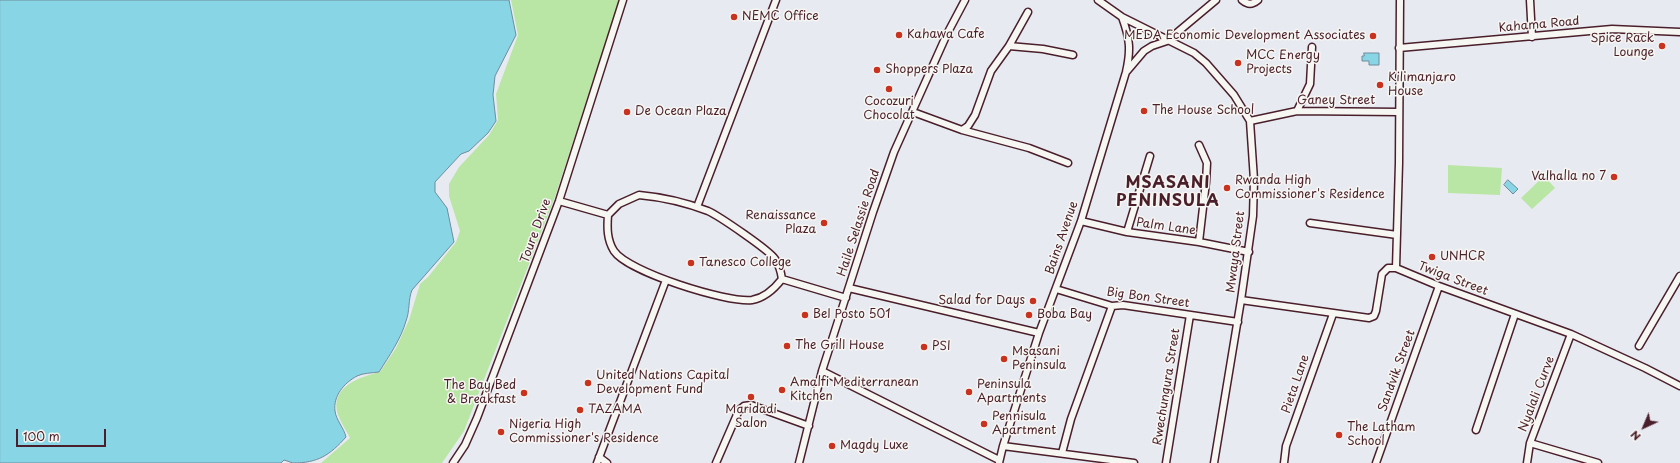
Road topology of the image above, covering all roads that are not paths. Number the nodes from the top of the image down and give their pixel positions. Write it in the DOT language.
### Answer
graph roads {
  1 [pos="623,0"];
  2 [pos="776,0"];
  3 [pos="965,0"];
  4 [pos="1098,0"];
  5 [pos="1216,0"];
  6 [pos="1242,0"];
  7 [pos="1258,0"];
  8 [pos="1400,0"];
  9 [pos="1530,0"];
  10 [pos="1028,12"];
  11 [pos="1122,18"];
  12 [pos="1680,32"];
  13 [pos="1532,37"];
  14 [pos="1167,41"];
  15 [pos="1009,46"];
  16 [pos="1312,47"];
  17 [pos="1399,48"];
  18 [pos="1073,55"];
  19 [pos="1126,72"];
  20 [pos="1297,111"];
  21 [pos="913,112"];
  22 [pos="1399,112"];
  23 [pos="1250,121"];
  24 [pos="962,130"];
  25 [pos="1199,145"];
  26 [pos="1150,156"];
  27 [pos="1068,163"];
  28 [pos="559,201"];
  29 [pos="697,207"];
  30 [pos="608,216"];
  31 [pos="1081,221"];
  32 [pos="1310,223"];
  33 [pos="1127,232"];
  34 [pos="1397,235"];
  35 [pos="1199,242"];
  36 [pos="1248,252"];
  37 [pos="1396,268"];
  38 [pos="1680,276"];
  39 [pos="782,279"];
  40 [pos="666,280"];
  41 [pos="1439,286"];
  42 [pos="849,288"];
  43 [pos="1056,289"];
  44 [pos="846,298"];
  45 [pos="1241,300"];
  46 [pos="1112,306"];
  47 [pos="1333,314"];
  48 [pos="1515,314"];
  49 [pos="1190,315"];
  50 [pos="1238,322"];
  51 [pos="1039,333"];
  52 [pos="1571,334"];
  53 [pos="1639,346"];
  54 [pos="822,371"];
  55 [pos="1680,386"];
  56 [pos="809,426"];
  57 [pos="1476,430"];
  58 [pos="1530,443"];
  59 [pos="1003,446"];
  60 [pos="1062,453"];
  61 [pos="598,460"];
  62 [pos="999,461"];
  63 [pos="453,463"];
  64 [pos="607,463"];
  65 [pos="716,463"];
  66 [pos="799,463"];
  67 [pos="1134,463"];
  68 [pos="1166,463"];
  69 [pos="1214,463"];
  70 [pos="1284,463"];
  71 [pos="1376,463"];
  72 [pos="1527,463"];
  73 [pos="1598,463"];
  1 -- 28 [label="street, Toure Drive"];
  2 -- 29 [label="street"];
  3 -- 21 [label="street, Haile Selassie Road"];
  4 -- 11 [label="street, Mwaya Street"];
  5 -- 14 [label="street"];
  6 -- 7 [label="street"];
  8 -- 17 [label="street"];
  9 -- 13 [label="street"];
  10 -- 15 [label="street"];
  11 -- 14 [label="street, Mwaya Street"];
  11 -- 19 [label="street, Bains Avenue"];
  12 -- 13 [label="street, Kahama Road"];
  13 -- 17 [label="street, Kahama Road"];
  14 -- 19 [label="street"];
  14 -- 23 [label="street, Mwaya Street"];
  15 -- 18 [label="street"];
  15 -- 24 [label="street"];
  16 -- 20 [label="street"];
  17 -- 22 [label="street"];
  19 -- 31 [label="street, Bains Avenue"];
  20 -- 22 [label="street, Ganey Street"];
  20 -- 23 [label="street, Ganey Street"];
  21 -- 24 [label="street"];
  21 -- 42 [label="street, Haile Selassie Road"];
  22 -- 34 [label="street"];
  23 -- 36 [label="street, Mwaya Street"];
  24 -- 27 [label="street"];
  25 -- 35 [label="street"];
  26 -- 33 [label="street"];
  28 -- 30 [label="street"];
  28 -- 63 [label="street, Toure Drive"];
  29 -- 30 [label="street"];
  29 -- 39 [label="street"];
  30 -- 40 [label="street"];
  31 -- 33 [label="street, Palm Lane"];
  31 -- 43 [label="street, Bains Avenue"];
  32 -- 34 [label="street"];
  33 -- 35 [label="street, Palm Lane"];
  34 -- 37 [label="street"];
  35 -- 36 [label="street, Palm Lane"];
  36 -- 45 [label="street, Mwaya Street"];
  37 -- 41 [label="street, Twiga Street"];
  37 -- 47 [label="street"];
  38 -- 53 [label="street"];
  39 -- 40 [label="street"];
  39 -- 44 [label="street"];
  40 -- 61 [label="street"];
  41 -- 48 [label="street, Twiga Street"];
  41 -- 71 [label="street, Sandvik Street"];
  42 -- 44 [label="street, Haile Selassie Road"];
  42 -- 51 [label="street"];
  43 -- 46 [label="street, Big Bon Street"];
  43 -- 51 [label="street, Bains Avenue"];
  44 -- 54 [label="street, Haile Selassie Road"];
  45 -- 47 [label="street"];
  45 -- 50 [label="street, Mwaya Street"];
  46 -- 49 [label="street, Big Bon Street"];
  46 -- 60 [label="street"];
  47 -- 70 [label="street, Pieta Lane"];
  48 -- 52 [label="street, Twiga Street"];
  48 -- 57 [label="street"];
  49 -- 50 [label="street, Big Bon Street"];
  49 -- 68 [label="street, Rwechungura Street"];
  50 -- 69 [label="street, Mwaya Street"];
  51 -- 59 [label="street, Bains Avenue"];
  52 -- 55 [label="street, Twiga Street"];
  52 -- 58 [label="street, Nyalali Curve"];
  54 -- 56 [label="street, Haile Selassie Road"];
  54 -- 62 [label="street"];
  56 -- 65 [label="street"];
  56 -- 66 [label="street, Haile Selassie Road"];
  58 -- 72 [label="street, Nyalali Curve"];
  58 -- 73 [label="street"];
  59 -- 60 [label="street"];
  59 -- 62 [label="street, Bains Avenue"];
  60 -- 67 [label="street"];
  61 -- 64 [label="street"];
}
